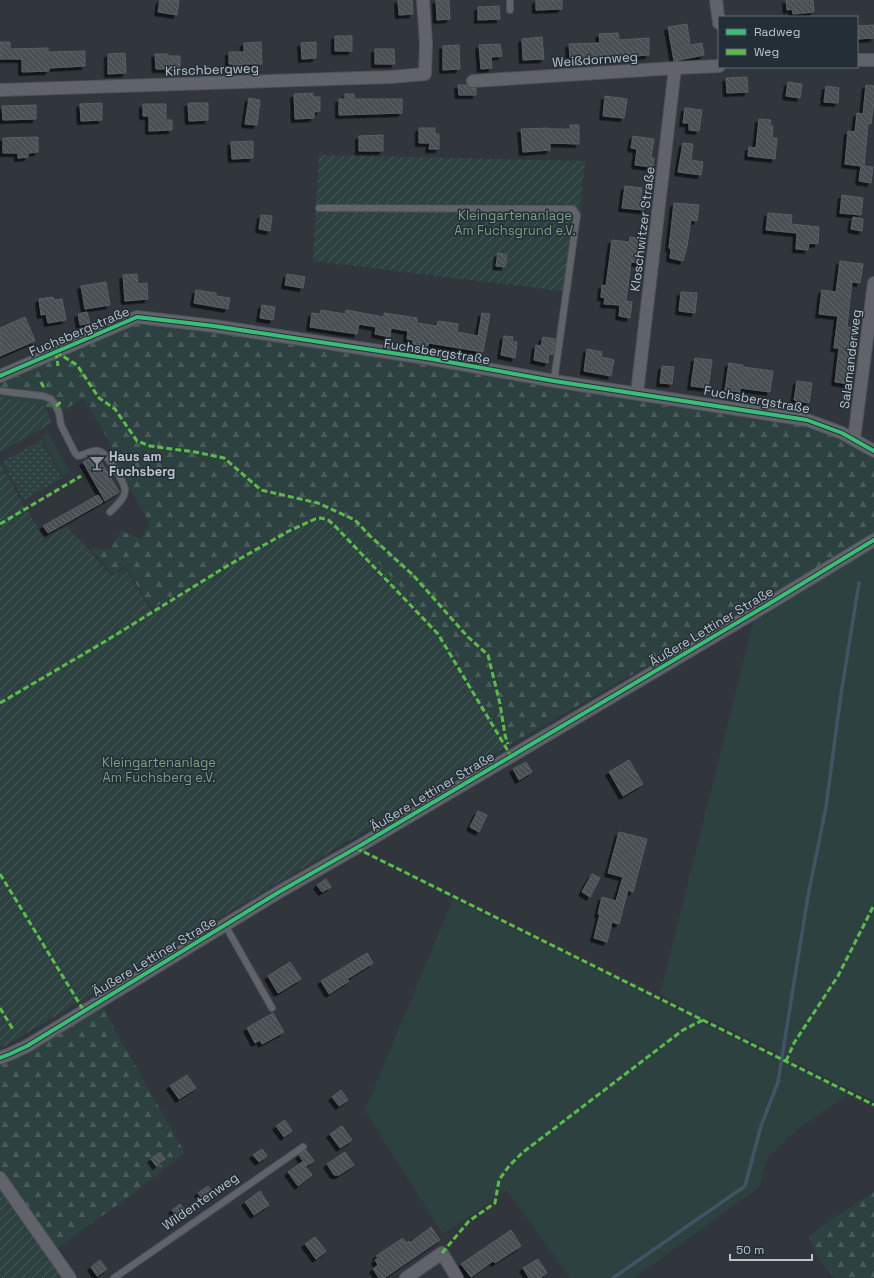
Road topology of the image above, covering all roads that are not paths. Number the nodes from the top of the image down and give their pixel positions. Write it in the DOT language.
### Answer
graph roads {
  1 [pos="423,0"];
  2 [pos="510,0"];
  3 [pos="716,0"];
  4 [pos="510,10"];
  5 [pos="718,16"];
  6 [pos="858,60"];
  7 [pos="874,60"];
  8 [pos="718,66"];
  9 [pos="675,68"];
  10 [pos="473,80"];
  11 [pos="0,90"];
  12 [pos="319,208"];
  13 [pos="874,283"];
  14 [pos="0,376"];
  15 [pos="554,381"];
  16 [pos="0,391"];
  17 [pos="637,393"];
  18 [pos="854,439"];
  19 [pos="874,451"];
  20 [pos="110,512"];
  21 [pos="874,540"];
  22 [pos="225,925"];
  23 [pos="272,1008"];
  24 [pos="0,1058"];
  25 [pos="303,1147"];
  26 [pos="0,1178"];
  27 [pos="70,1278"];
  28 [pos="114,1278"];
  29 [pos="406,1278"];
  30 [pos="458,1278"];
  1 -- 11 [label="street, Kirschbergweg"];
  2 -- 4 [label="lane"];
  3 -- 5 [label="street"];
  6 -- 7 [label="street"];
  8 -- 9 [label="street, Weißdornweg"];
  9 -- 10 [label="street, Weißdornweg"];
  9 -- 17 [label="street, Kloschwitzer Straße"];
  12 -- 15 [label="lane"];
  13 -- 18 [label="street, Salamanderweg"];
  14 -- 15 [label="street, Fuchsbergstraße"];
  15 -- 17 [label="street, Fuchsbergstraße"];
  16 -- 20 [label="lane"];
  17 -- 18 [label="street, Fuchsbergstraße"];
  18 -- 19 [label="street, Fuchsbergstraße"];
  21 -- 22 [label="street, Äußere Lettiner Straße"];
  22 -- 23 [label="lane"];
  22 -- 24 [label="street, Äußere Lettiner Straße"];
  25 -- 28 [label="lane, Wildentenweg"];
  26 -- 27 [label="street"];
  29 -- 30 [label="street"];
}
